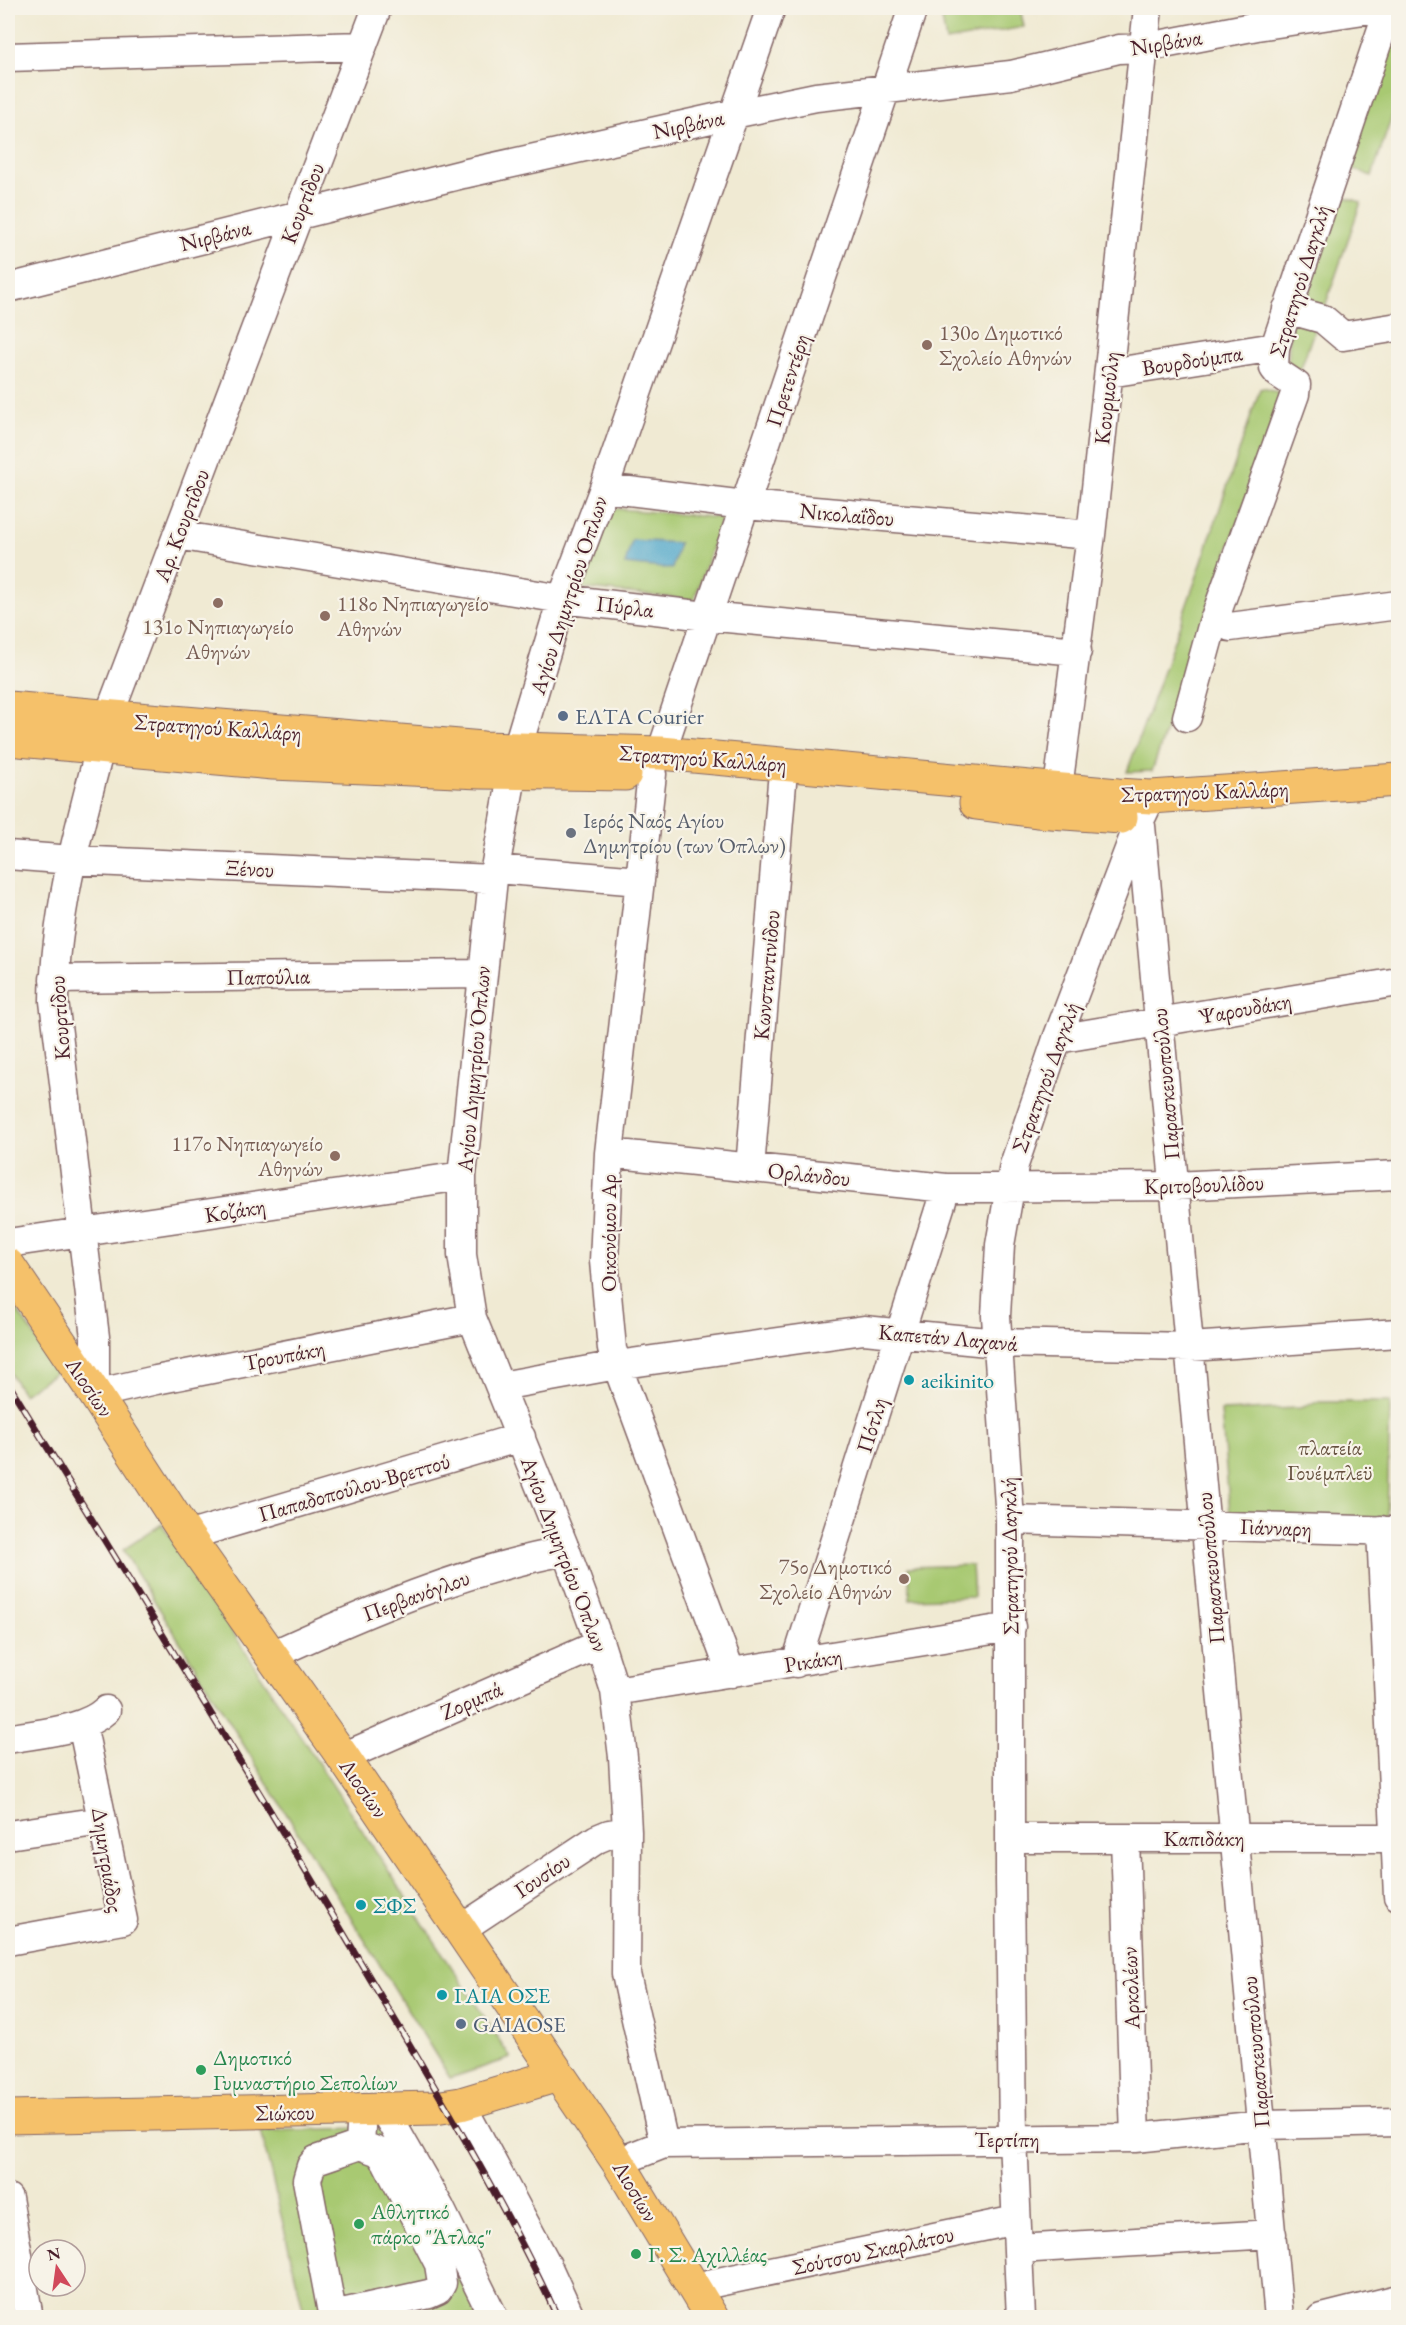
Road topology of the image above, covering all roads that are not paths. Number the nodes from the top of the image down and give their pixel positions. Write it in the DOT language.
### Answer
graph roads {
  1 [pos="377,8"];
  2 [pos="771,8"];
  3 [pos="913,8"];
  4 [pos="1148,8"];
  5 [pos="1377,8"];
  6 [pos="1389,8"];
  7 [pos="363,46"];
  8 [pos="1143,48"];
  9 [pos="8,57"];
  10 [pos="884,89"];
  11 [pos="733,114"];
  12 [pos="298,214"];
  13 [pos="8,288"];
  14 [pos="1287,309"];
  15 [pos="1398,327"];
  16 [pos="1275,347"];
  17 [pos="1109,373"];
  18 [pos="229,398"];
  19 [pos="604,488"];
  20 [pos="745,505"];
  21 [pos="1091,535"];
  22 [pos="177,536"];
  23 [pos="562,599"];
  24 [pos="1398,605"];
  25 [pos="706,616"];
  26 [pos="1230,627"];
  27 [pos="134,651"];
  28 [pos="1077,651"];
  29 [pos="8,708"];
  30 [pos="1187,717"];
  31 [pos="104,733"];
  32 [pos="8,739"];
  33 [pos="514,761"];
  34 [pos="657,763"];
  35 [pos="1398,780"];
  36 [pos="782,783"];
  37 [pos="1058,788"];
  38 [pos="1398,802"];
  39 [pos="1146,807"];
  40 [pos="8,855"];
  41 [pos="72,860"];
  42 [pos="494,874"];
  43 [pos="640,880"];
  44 [pos="481,974"];
  45 [pos="54,979"];
  46 [pos="1398,982"];
  47 [pos="1160,1023"];
  48 [pos="1057,1039"];
  49 [pos="609,1153"];
  50 [pos="750,1168"];
  51 [pos="1398,1174"];
  52 [pos="462,1176"];
  53 [pos="1175,1186"];
  54 [pos="946,1188"];
  55 [pos="1009,1189"];
  56 [pos="82,1233"];
  57 [pos="8,1243"];
  58 [pos="8,1265"];
  59 [pos="472,1317"];
  60 [pos="900,1333"];
  61 [pos="1398,1334"];
  62 [pos="998,1343"];
  63 [pos="1190,1347"];
  64 [pos="617,1365"];
  65 [pos="501,1386"];
  66 [pos="95,1394"];
  67 [pos="521,1437"];
  68 [pos="1010,1520"];
  69 [pos="1206,1525"];
  70 [pos="1390,1530"];
  71 [pos="187,1536"];
  72 [pos="566,1551"];
  73 [pos="1011,1627"];
  74 [pos="600,1644"];
  75 [pos="272,1655"];
  76 [pos="796,1663"];
  77 [pos="731,1673"];
  78 [pos="615,1691"];
  79 [pos="106,1710"];
  80 [pos="82,1724"];
  81 [pos="8,1739"];
  82 [pos="343,1757"];
  83 [pos="102,1821"];
  84 [pos="627,1831"];
  85 [pos="8,1835"];
  86 [pos="1011,1838"];
  87 [pos="1125,1838"];
  88 [pos="1235,1838"];
  89 [pos="1397,1838"];
  90 [pos="1398,1896"];
  91 [pos="461,1929"];
  92 [pos="8,1941"];
  93 [pos="558,2075"];
  94 [pos="461,2104"];
  95 [pos="372,2110"];
  96 [pos="8,2117"];
  97 [pos="1398,2122"];
  98 [pos="1261,2125"];
  99 [pos="1013,2138"];
  100 [pos="1135,2138"];
  101 [pos="664,2144"];
  102 [pos="360,2145"];
  103 [pos="618,2162"];
  104 [pos="8,2198"];
  105 [pos="1016,2220"];
  106 [pos="1272,2234"];
  107 [pos="1018,2249"];
  108 [pos="694,2288"];
  109 [pos="1398,2300"];
  110 [pos="333,2316"];
  111 [pos="29,2318"];
  112 [pos="494,2318"];
  113 [pos="571,2318"];
  114 [pos="712,2318"];
  115 [pos="1021,2318"];
  116 [pos="1279,2318"];
  117 [pos="1322,2318"];
  1 -- 7 [label="street, Κουρτίδου"];
  2 -- 11 [label="street, Αγίου Δημητρίου Όπλων"];
  3 -- 10 [label="street, Πρετεντέρη"];
  4 -- 8 [label="street, Κουρμούλη"];
  5 -- 8 [label="street, Νιρβάνα"];
  6 -- 14 [label="street, Στρατηγού Δαγκλή"];
  7 -- 9 [label="street"];
  7 -- 12 [label="street, Κουρτίδου"];
  8 -- 10 [label="street, Νιρβάνα"];
  8 -- 17 [label="street, Κουρμούλη"];
  10 -- 11 [label="street, Νιρβάνα"];
  10 -- 20 [label="street, Πρετεντέρη"];
  11 -- 12 [label="street, Νιρβάνα"];
  11 -- 19 [label="street, Αγίου Δημητρίου Όπλων"];
  12 -- 13 [label="street, Νιρβάνα"];
  12 -- 18 [label="street, Κουρτίδου"];
  14 -- 15 [label="street"];
  14 -- 16 [label="street, Στρατηγού Δαγκλή"];
  16 -- 17 [label="street, Βουρδούμπα"];
  16 -- 30 [label="street, Στρατηγού Δαγκλή"];
  17 -- 21 [label="street, Κουρμούλη"];
  18 -- 22 [label="street, Αρ. Κουρτίδου"];
  19 -- 20 [label="street, Νικολαΐδου"];
  19 -- 23 [label="street, Αγίου Δημητρίου Όπλων"];
  20 -- 21 [label="street, Νικολαΐδου"];
  20 -- 25 [label="street, Πρετεντέρη"];
  21 -- 28 [label="street, Κουρμούλη"];
  22 -- 23 [label="street, Πύρλα"];
  22 -- 27 [label="street, Αρ. Κουρτίδου"];
  23 -- 25 [label="street, Πύρλα"];
  23 -- 33 [label="street, Αγίου Δημητρίου Όπλων"];
  24 -- 26 [label="street"];
  25 -- 28 [label="street, Πύρλα"];
  25 -- 34 [label="street, Πρετεντέρη"];
  27 -- 31 [label="street, Κουρτίδου"];
  28 -- 37 [label="street, Κουρμούλη"];
  29 -- 31 [label="main road, Στρατηγού Καλλάρη"];
  31 -- 32 [label="main road, Στρατηγού Καλλάρη"];
  31 -- 33 [label="main road, Στρατηγού Καλλάρη"];
  31 -- 41 [label="street, Κουρτίδου"];
  33 -- 34 [label="main road, Στρατηγού Καλλάρη"];
  33 -- 42 [label="street, Αγίου Δημητρίου Όπλων"];
  34 -- 36 [label="main road, Στρατηγού Καλλάρη"];
  34 -- 37 [label="main road, Στρατηγού Καλλάρη"];
  34 -- 43 [label="street, Οικονόμου Αρ"];
  35 -- 39 [label="main road, Στρατηγού Καλλάρη"];
  36 -- 39 [label="main road, Στρατηγού Καλλάρη"];
  36 -- 50 [label="street, Κωνσταντινίδου"];
  37 -- 39 [label="main road, Στρατηγού Καλλάρη"];
  38 -- 39 [label="main road, Στρατηγού Καλλάρη"];
  39 -- 47 [label="street, Παρασκευοπούλου"];
  39 -- 48 [label="street, Στρατηγού Δαγκλή"];
  40 -- 41 [label="street, Ξένου"];
  41 -- 42 [label="street, Ξένου"];
  41 -- 45 [label="street, Κουρτίδου"];
  42 -- 43 [label="street, Ξένου"];
  42 -- 44 [label="street, Αγίου Δημητρίου Όπλων"];
  43 -- 49 [label="street, Οικονόμου Αρ"];
  44 -- 45 [label="street, Παπούλια"];
  44 -- 52 [label="street, Αγίου Δημητρίου Όπλων"];
  45 -- 56 [label="street, Κουρτίδου"];
  46 -- 47 [label="street, Ψαρουδάκη"];
  47 -- 48 [label="street, Ψαρουδάκη"];
  47 -- 53 [label="street, Παρασκευοπούλου"];
  48 -- 55 [label="street, Στρατηγού Δαγκλή"];
  49 -- 50 [label="street, Ορλάνδου"];
  49 -- 64 [label="street, Οικονόμου Αρ"];
  50 -- 54 [label="street, Ορλάνδου"];
  51 -- 53 [label="street, Κριτοβουλίδου"];
  52 -- 56 [label="street, Κοζάκη"];
  52 -- 59 [label="street, Αγίου Δημητρίου Όπλων"];
  53 -- 55 [label="street, Κριτοβουλίδου"];
  53 -- 63 [label="street, Παρασκευοπούλου"];
  54 -- 55 [label="street, Ορλάνδου"];
  54 -- 60 [label="street, Πότλη"];
  55 -- 62 [label="street, Στρατηγού Δαγκλή"];
  56 -- 57 [label="street, Κοζάκη"];
  56 -- 66 [label="street, Κουρτίδου"];
  58 -- 66 [label="main road, Λιοσίων"];
  59 -- 65 [label="street, Αγίου Δημητρίου Όπλων"];
  59 -- 66 [label="street, Τρουπάκη"];
  60 -- 62 [label="street, Καπετάν Λαχανά"];
  60 -- 64 [label="street, Καπετάν Λαχανά"];
  60 -- 76 [label="street, Πότλη"];
  61 -- 63 [label="street, Καπετάν Λαχανά"];
  62 -- 63 [label="street, Καπετάν Λαχανά"];
  62 -- 68 [label="street, Στρατηγού Δαγκλή"];
  63 -- 69 [label="street, Παρασκευοπούλου"];
  64 -- 65 [label="street, Καπετάν Λαχανά"];
  64 -- 77 [label="street, Οικονόμου Αρ"];
  65 -- 67 [label="street, Αγίου Δημητρίου Όπλων"];
  66 -- 71 [label="main road, Λιοσίων"];
  67 -- 71 [label="street, Παπαδοπούλου-Βρεττού"];
  67 -- 72 [label="street, Αγίου Δημητρίου Όπλων"];
  68 -- 69 [label="street, Γιάνναρη"];
  68 -- 73 [label="street, Στρατηγού Δαγκλή"];
  69 -- 70 [label="street, Γιάνναρη"];
  69 -- 88 [label="street, Παρασκευοπούλου"];
  70 -- 89 [label="street"];
  71 -- 75 [label="main road, Λιοσίων"];
  72 -- 74 [label="street, Αγίου Δημητρίου Όπλων"];
  72 -- 75 [label="street, Περβανόγλου"];
  73 -- 76 [label="street, Ρικάκη"];
  73 -- 86 [label="street, Στρατηγού Δαγκλή"];
  74 -- 78 [label="street, Αγίου Δημητρίου Όπλων"];
  74 -- 82 [label="street, Ζορμπά"];
  75 -- 82 [label="main road, Λιοσίων"];
  76 -- 77 [label="street, Ρικάκη"];
  77 -- 78 [label="street, Ρικάκη"];
  78 -- 84 [label="street, Αγίου Δημητρίου Όπλων"];
  79 -- 80 [label="street"];
  80 -- 81 [label="street"];
  80 -- 83 [label="street, Δημητριάδος"];
  82 -- 91 [label="main road, Λιοσίων"];
  83 -- 85 [label="street"];
  83 -- 92 [label="street, Δημητριάδος"];
  84 -- 91 [label="street, Γουσίου"];
  84 -- 101 [label="street, Αγίου Δημητρίου Όπλων"];
  86 -- 87 [label="street, Καπιδάκη"];
  86 -- 99 [label="street, Στρατηγού Δαγκλή"];
  87 -- 88 [label="street, Καπιδάκη"];
  87 -- 100 [label="street, Αρκολέων"];
  88 -- 89 [label="street, Καπιδάκη"];
  88 -- 98 [label="street, Παρασκευοπούλου"];
  89 -- 90 [label="street"];
  91 -- 93 [label="main road, Λιοσίων"];
  93 -- 94 [label="main road, Σιώκου"];
  93 -- 103 [label="main road, Λιοσίων"];
  94 -- 95 [label="main road, Σιώκου"];
  94 -- 113 [label="street"];
  95 -- 96 [label="main road, Σιώκου"];
  95 -- 102 [label="street"];
  95 -- 112 [label="street"];
  97 -- 98 [label="street, Τερτίπη"];
  98 -- 100 [label="street, Τερτίπη"];
  98 -- 106 [label="street, Παρασκευοπούλου"];
  99 -- 100 [label="street, Τερτίπη"];
  99 -- 101 [label="street, Τερτίπη"];
  99 -- 105 [label="street, Στρατηγού Δαγκλή"];
  101 -- 103 [label="street, Τερτίπη"];
  102 -- 110 [label="street"];
  102 -- 110 [label="street"];
  103 -- 108 [label="main road, Λιοσίων"];
  104 -- 111 [label="street"];
  105 -- 107 [label="street, Στρατηγού Δαγκλή"];
  105 -- 108 [label="street, Σούτσου Σκαρλάτου"];
  106 -- 107 [label="street"];
  106 -- 116 [label="street, Παρασκευοπούλου"];
  107 -- 115 [label="street, Στρατηγού Δαγκλή"];
  108 -- 114 [label="main road, Λιοσίων"];
  109 -- 117 [label="street"];
}
